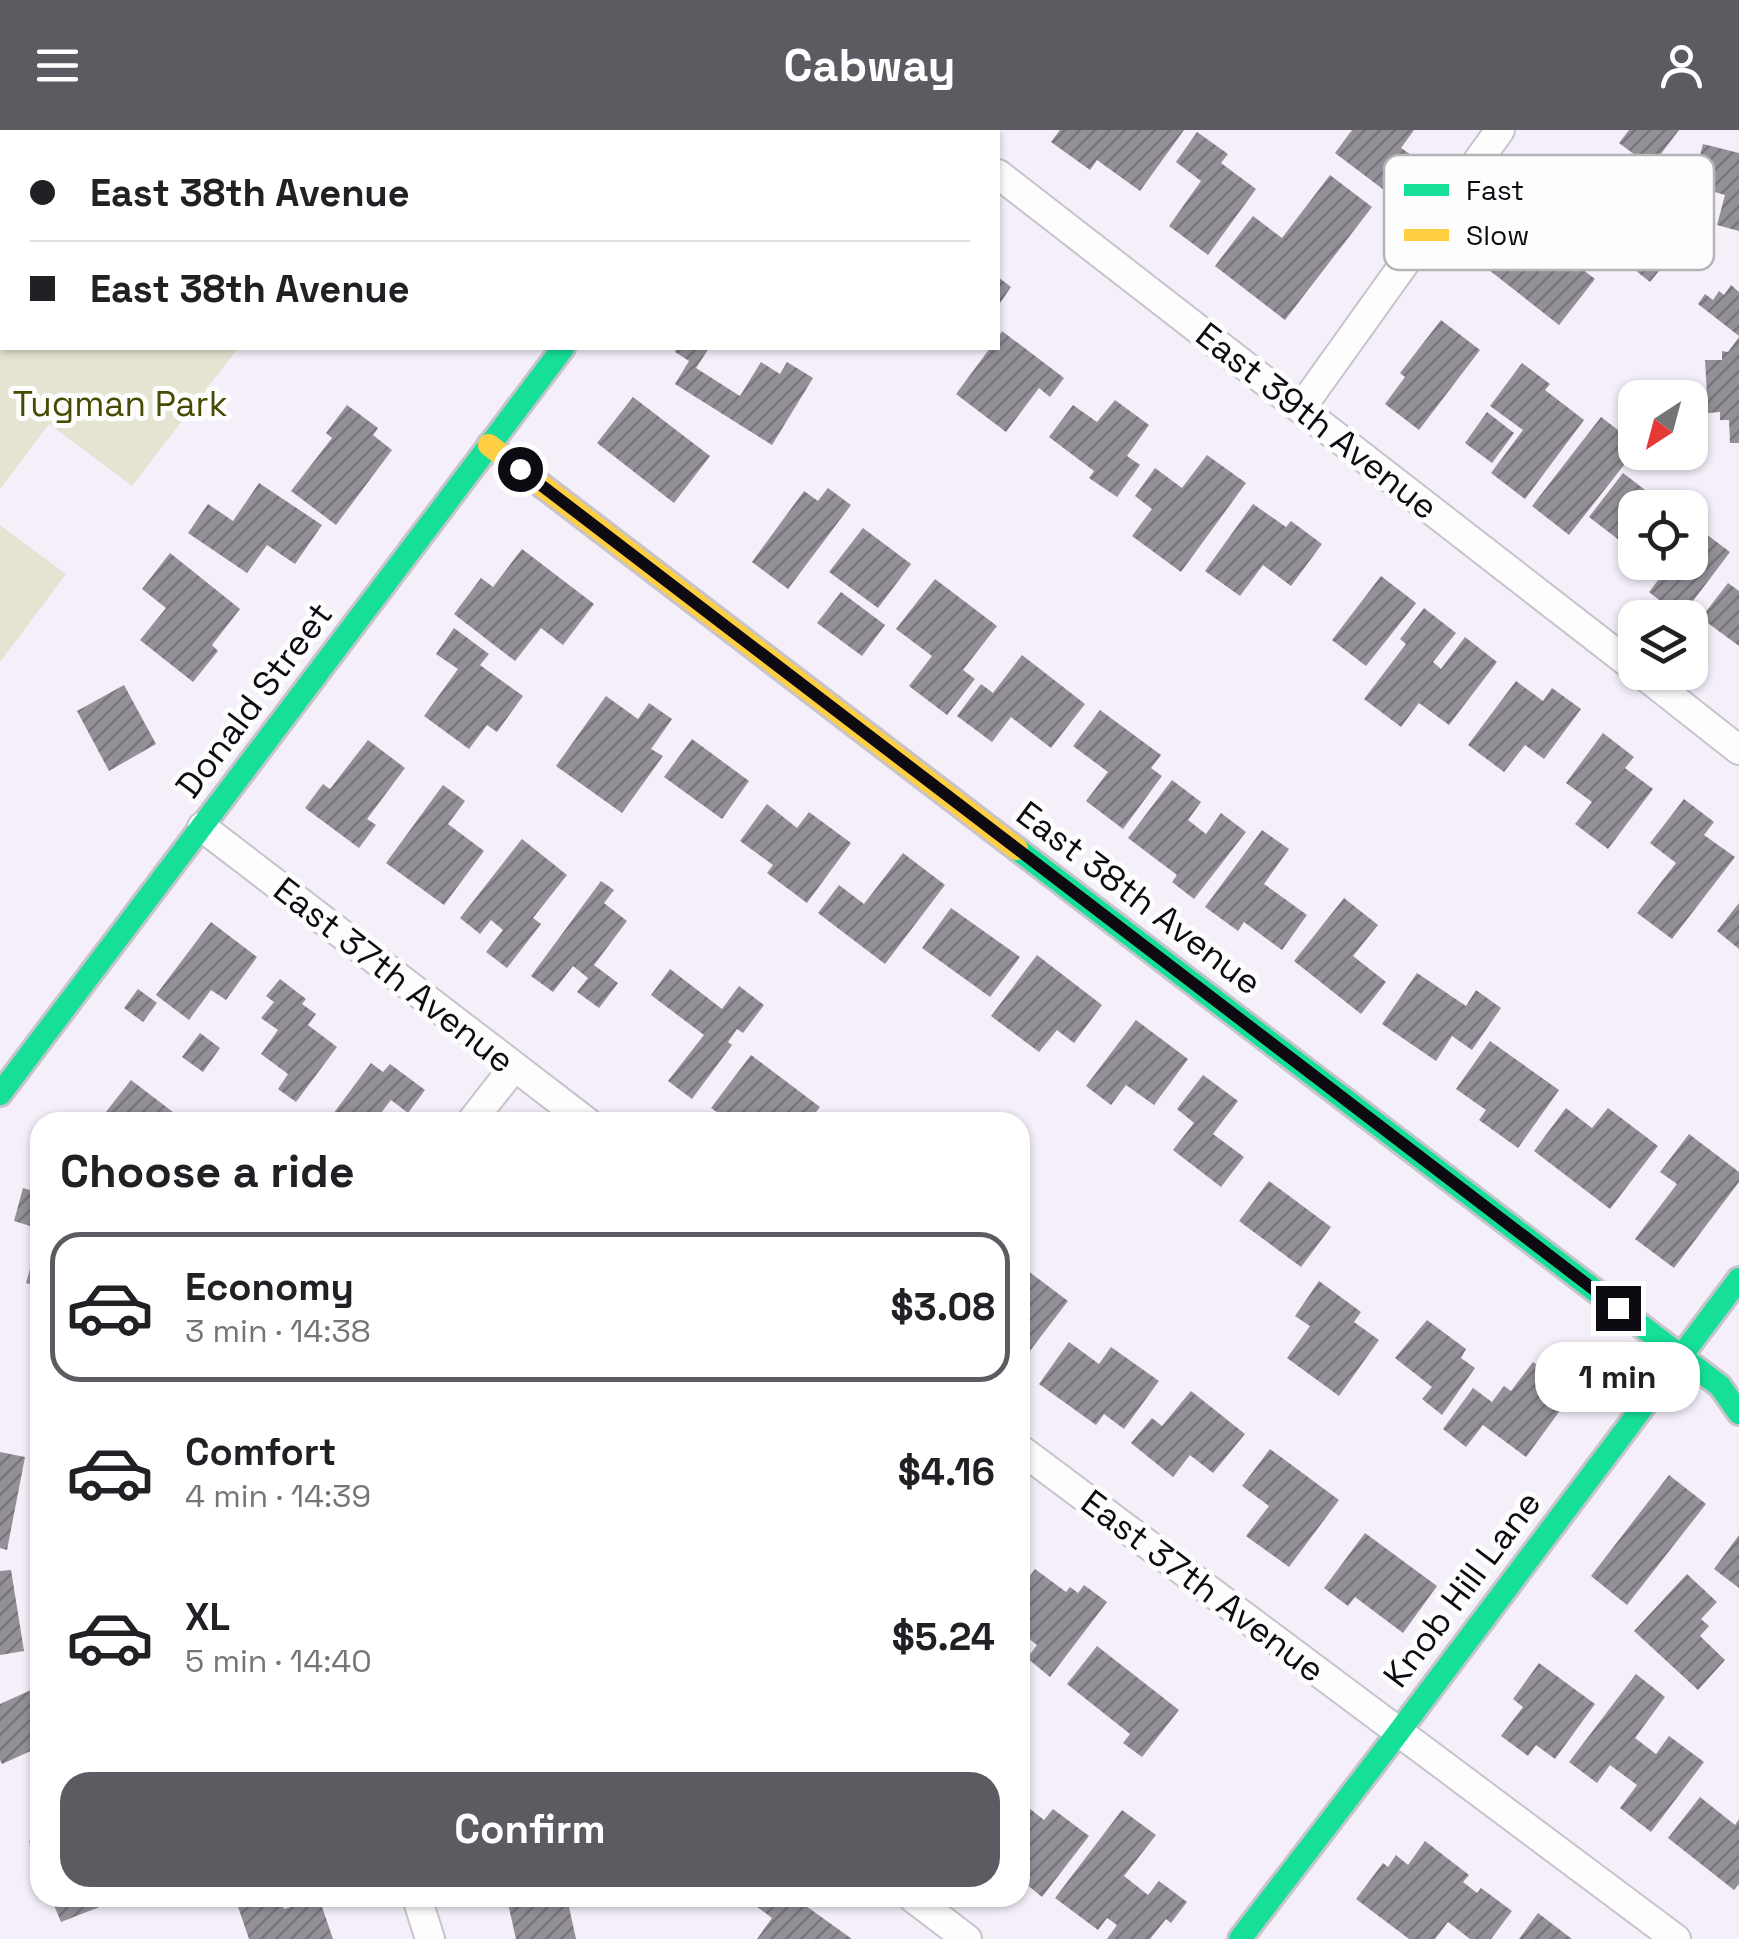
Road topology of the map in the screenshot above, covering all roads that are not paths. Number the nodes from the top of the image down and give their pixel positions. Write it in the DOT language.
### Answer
graph roads {
  1 [pos="1500,130"];
  2 [pos="1482,155"];
  3 [pos="1000,176"];
  4 [pos="1400,270"];
  5 [pos="562,350"];
  6 [pos="1301,408"];
  7 [pos="489,445"];
  8 [pos="1618,654"];
  9 [pos="1663,690"];
  10 [pos="1739,750"];
  11 [pos="202,826"];
  12 [pos="514,1067"];
  13 [pos="0,1094"];
  14 [pos="479,1112"];
  15 [pos="574,1112"];
  16 [pos="1739,1279"];
  17 [pos="1680,1356"];
  18 [pos="1739,1413"];
  19 [pos="1030,1456"];
  20 [pos="1398,1733"];
  21 [pos="420,1907"];
  22 [pos="926,1907"];
  23 [pos="430,1939"];
  24 [pos="967,1939"];
  25 [pos="1240,1939"];
  26 [pos="1676,1939"];
  1 -- 2 [label="street"];
  3 -- 6 [label="street, East 39th Avenue"];
  4 -- 6 [label="street"];
  5 -- 7 [label="street, Donald Street"];
  6 -- 8 [label="street, East 39th Avenue"];
  7 -- 11 [label="street, Donald Street"];
  7 -- 17 [label="street, East 38th Avenue"];
  9 -- 10 [label="street, East 39th Avenue"];
  11 -- 12 [label="street, East 37th Avenue"];
  11 -- 13 [label="street, Donald Street"];
  12 -- 14 [label="street"];
  12 -- 15 [label="street, East 37th Avenue"];
  16 -- 17 [label="street, Knob Hill Lane"];
  17 -- 18 [label="street, East 38th Avenue"];
  17 -- 20 [label="street, Knob Hill Lane"];
  19 -- 20 [label="street, East 37th Avenue"];
  20 -- 25 [label="street, Knob Hill Lane"];
  20 -- 26 [label="street, East 37th Avenue"];
  21 -- 23 [label="street"];
  22 -- 24 [label="street"];
}
